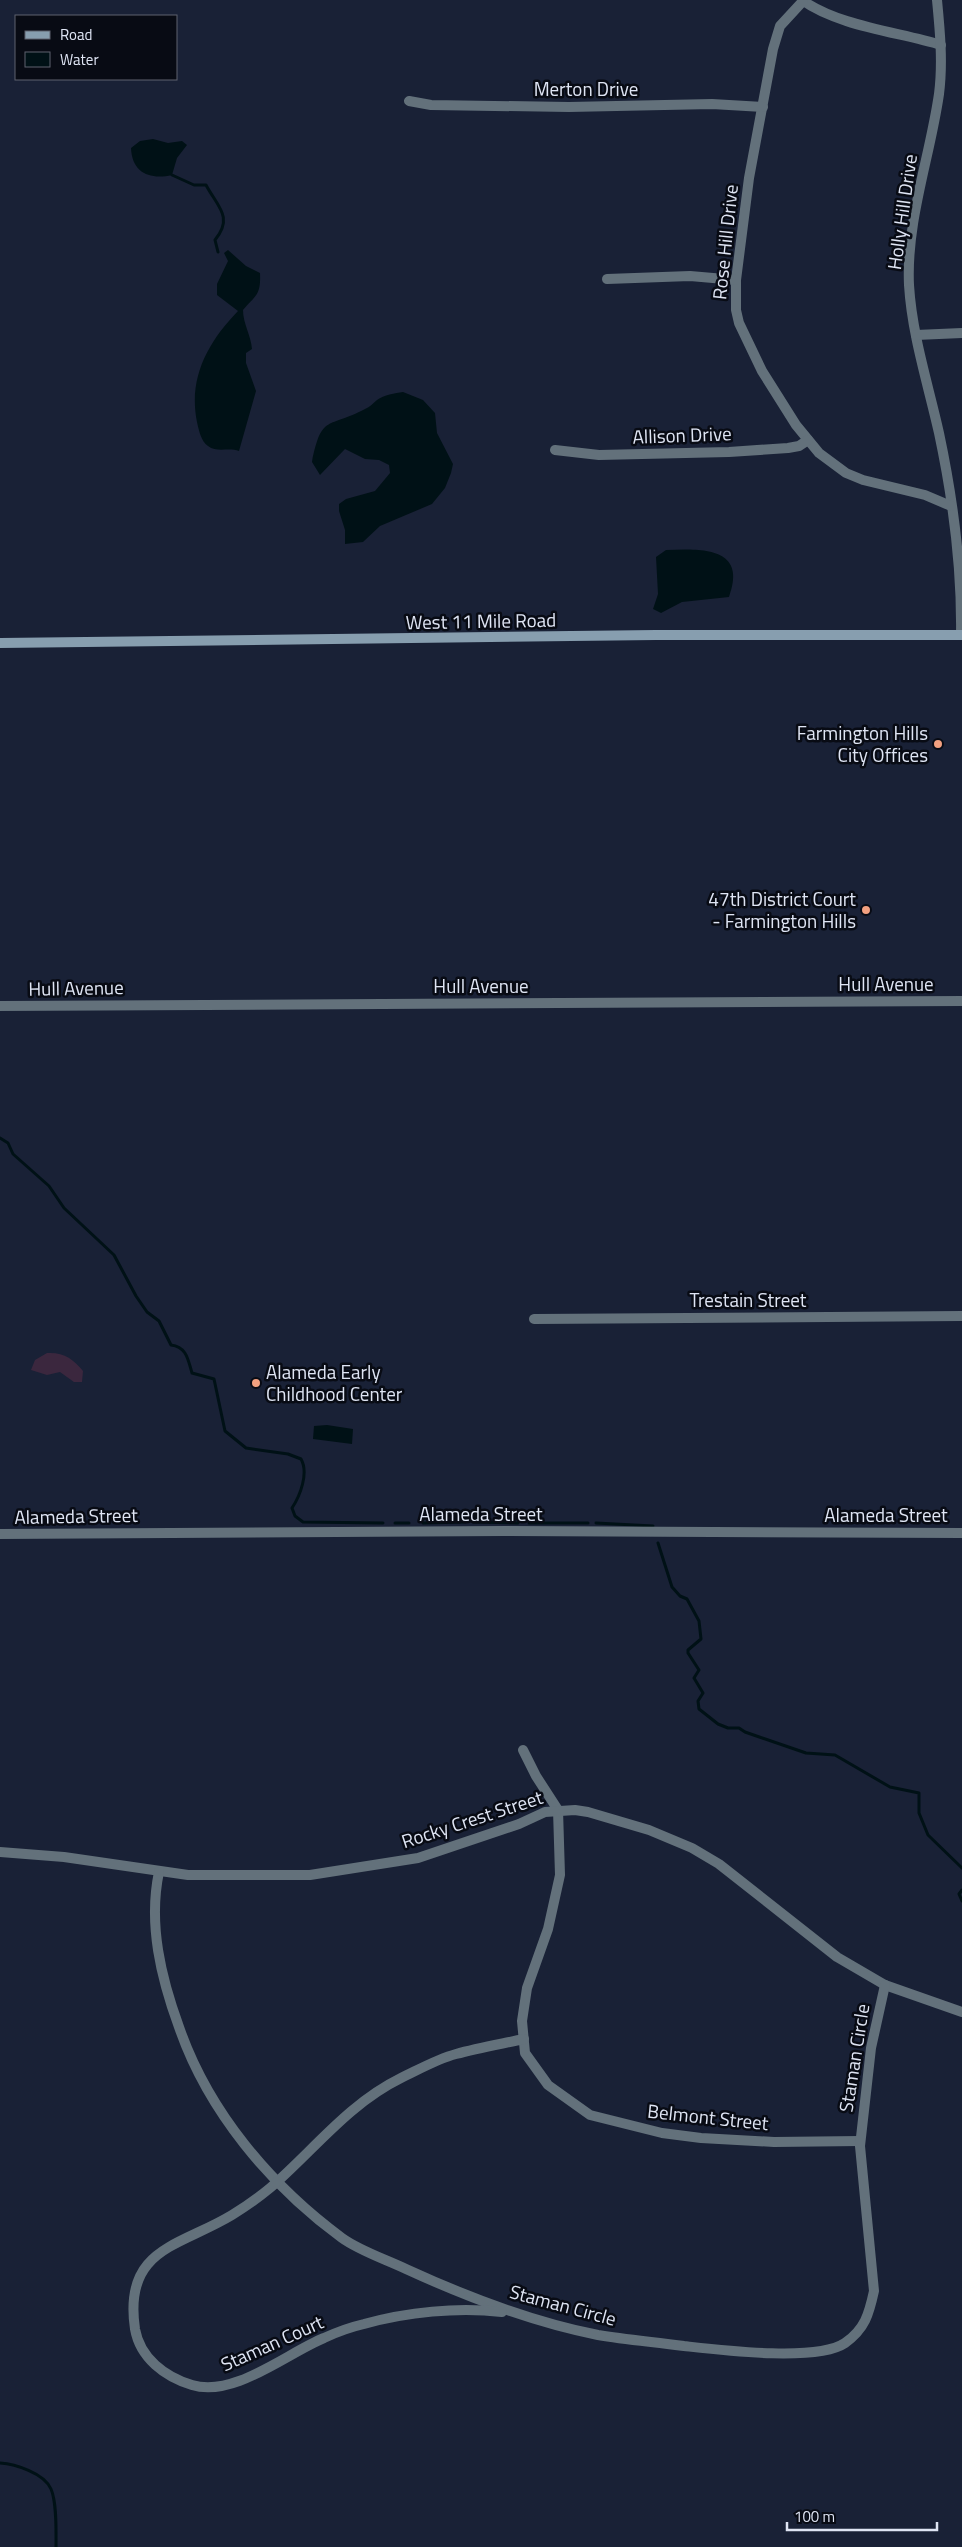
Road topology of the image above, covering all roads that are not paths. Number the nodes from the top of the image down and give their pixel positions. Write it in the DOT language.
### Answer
graph roads {
  1 [pos="937,0"];
  2 [pos="802,1"];
  3 [pos="941,44"];
  4 [pos="409,101"];
  5 [pos="762,107"];
  6 [pos="607,279"];
  7 [pos="736,280"];
  8 [pos="962,333"];
  9 [pos="916,335"];
  10 [pos="808,440"];
  11 [pos="555,450"];
  12 [pos="951,506"];
  13 [pos="962,635"];
  14 [pos="0,644"];
  15 [pos="962,1001"];
  16 [pos="0,1006"];
  17 [pos="962,1316"];
  18 [pos="534,1319"];
  19 [pos="962,1533"];
  20 [pos="0,1534"];
  21 [pos="523,1750"];
  22 [pos="558,1810"];
  23 [pos="0,1852"];
  24 [pos="159,1872"];
  25 [pos="885,1985"];
  26 [pos="962,2012"];
  27 [pos="524,2039"];
  28 [pos="860,2141"];
  29 [pos="278,2180"];
  30 [pos="521,2314"];
  1 -- 3 [label="street, Holly Hill Drive"];
  2 -- 3 [label="street"];
  2 -- 5 [label="street, Rose Hill Drive"];
  3 -- 9 [label="street, Holly Hill Drive"];
  4 -- 5 [label="street, Merton Drive"];
  5 -- 7 [label="street, Rose Hill Drive"];
  6 -- 7 [label="street"];
  7 -- 10 [label="street, Rose Hill Drive"];
  8 -- 9 [label="street"];
  9 -- 12 [label="street, Holly Hill Drive"];
  10 -- 11 [label="street, Allison Drive"];
  10 -- 12 [label="street, Rose Hill Drive"];
  12 -- 13 [label="street, Holly Hill Drive"];
  13 -- 14 [label="street, West 11 Mile Road"];
  15 -- 16 [label="street, Hull Avenue"];
  17 -- 18 [label="street, Trestain Street"];
  19 -- 20 [label="street, Alameda Street"];
  21 -- 22 [label="street"];
  22 -- 24 [label="street, Rocky Crest Street"];
  22 -- 25 [label="street, Rocky Crest Street"];
  22 -- 27 [label="street, Belmont Street"];
  23 -- 24 [label="street, Rocky Crest Street"];
  24 -- 29 [label="street, Staman Circle"];
  25 -- 26 [label="street, Rocky Crest Street"];
  25 -- 28 [label="street, Staman Circle"];
  27 -- 28 [label="street, Belmont Street"];
  27 -- 29 [label="street"];
  28 -- 30 [label="street, Staman Circle"];
  29 -- 30 [label="street, Staman Circle"];
  29 -- 30 [label="street, Staman Court"];
}
